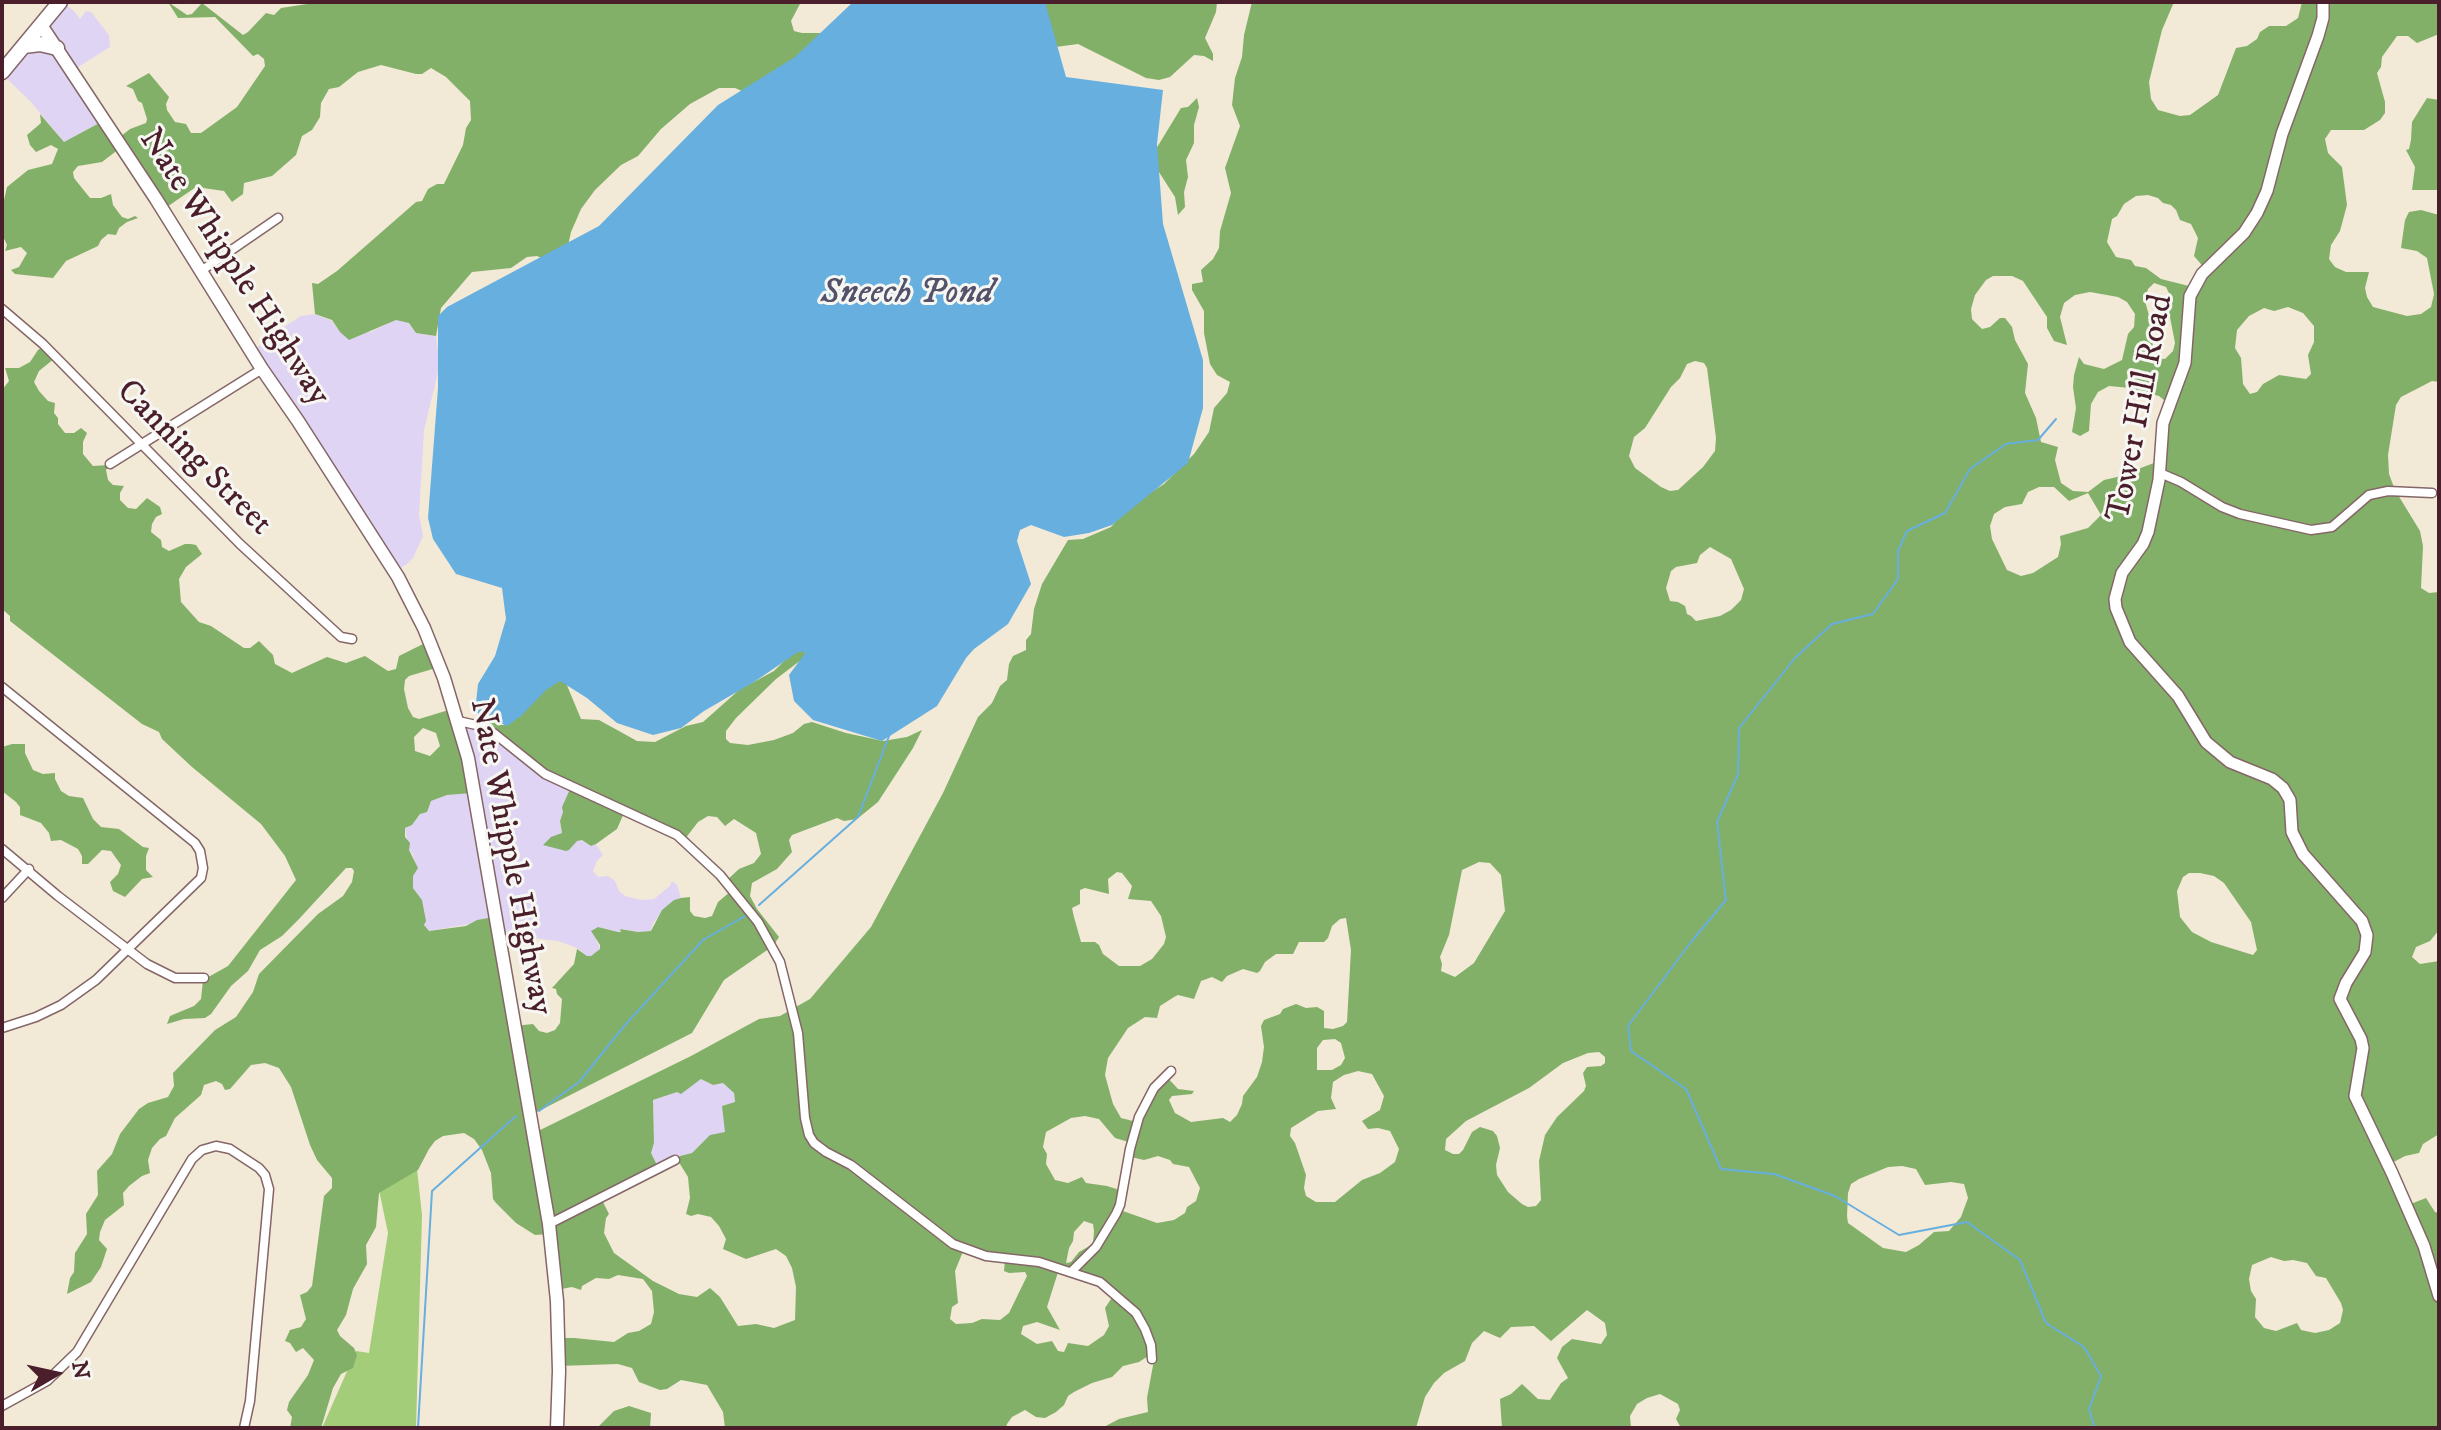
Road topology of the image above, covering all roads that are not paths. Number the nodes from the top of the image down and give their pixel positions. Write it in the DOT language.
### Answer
graph roads {
  1 [pos="60,2"];
  2 [pos="2323,2"];
  3 [pos="41,25"];
  4 [pos="24,46"];
  5 [pos="57,48"];
  6 [pos="2,72"];
  7 [pos="278,218"];
  8 [pos="201,271"];
  9 [pos="2,309"];
  10 [pos="262,369"];
  11 [pos="143,444"];
  12 [pos="110,464"];
  13 [pos="2160,473"];
  14 [pos="2432,493"];
  15 [pos="352,639"];
  16 [pos="2,687"];
  17 [pos="458,721"];
  18 [pos="2,849"];
  19 [pos="29,869"];
  20 [pos="2,898"];
  21 [pos="128,947"];
  22 [pos="204,978"];
  23 [pos="2,1028"];
  24 [pos="1171,1071"];
  25 [pos="675,1160"];
  26 [pos="549,1224"];
  27 [pos="1071,1272"];
  28 [pos="2439,1296"];
  29 [pos="1152,1359"];
  30 [pos="2,1406"];
  31 [pos="244,1428"];
  32 [pos="557,1428"];
  1 -- 3 [label="main road"];
  2 -- 13 [label="street, Tower Hill Road"];
  3 -- 4 [label="main road"];
  3 -- 5 [label="main road, Nate Whipple Highway"];
  4 -- 5 [label="main road"];
  4 -- 6 [label="main road"];
  5 -- 8 [label="main road, Nate Whipple Highway"];
  7 -- 8 [label="street"];
  8 -- 10 [label="main road, Nate Whipple Highway"];
  9 -- 11 [label="street, Canning Street"];
  10 -- 11 [label="street"];
  10 -- 17 [label="main road, Nate Whipple Highway"];
  11 -- 12 [label="street"];
  11 -- 15 [label="street, Canning Street"];
  13 -- 14 [label="street"];
  13 -- 28 [label="street, Tower Hill Road"];
  16 -- 21 [label="street"];
  17 -- 26 [label="main road, Nate Whipple Highway"];
  17 -- 27 [label="street"];
  18 -- 19 [label="street"];
  19 -- 20 [label="street"];
  19 -- 21 [label="street"];
  21 -- 22 [label="street"];
  21 -- 23 [label="street"];
  24 -- 27 [label="street"];
  25 -- 26 [label="street"];
  26 -- 32 [label="main road, Nate Whipple Highway"];
  27 -- 29 [label="street"];
  30 -- 31 [label="street"];
}
